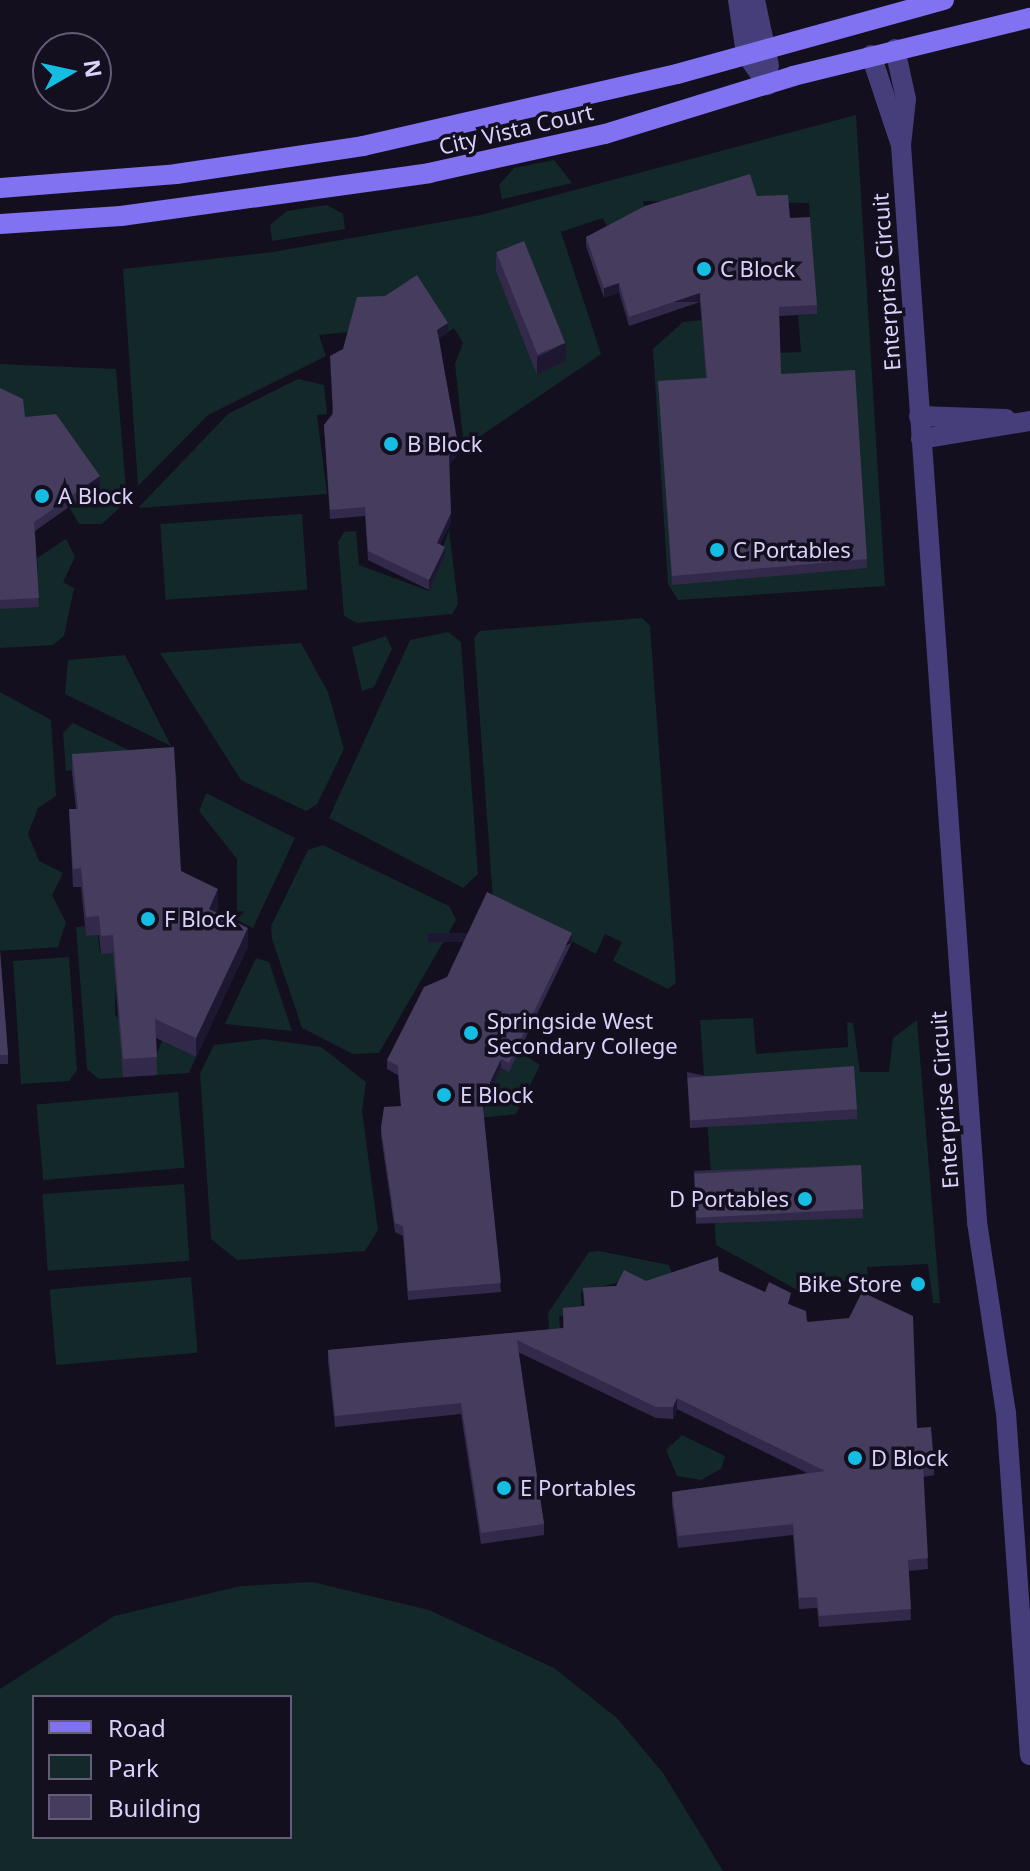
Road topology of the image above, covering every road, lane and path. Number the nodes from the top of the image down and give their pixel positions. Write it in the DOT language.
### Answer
graph roads {
  1 [pos="738,0"];
  2 [pos="755,0"];
  3 [pos="944,0"];
  4 [pos="1030,18"];
  5 [pos="769,46"];
  6 [pos="895,49"];
  7 [pos="746,54"];
  8 [pos="871,55"];
  9 [pos="768,85"];
  10 [pos="901,145"];
  11 [pos="0,188"];
  12 [pos="0,224"];
  13 [pos="919,416"];
  14 [pos="1028,421"];
  15 [pos="921,439"];
  16 [pos="1030,1755"];
  1 -- 7 [label="street"];
  2 -- 5 [label="street"];
  3 -- 5 [label="street, City Vista Court"];
  4 -- 6 [label="street, City Vista Court"];
  5 -- 7 [label="street, City Vista Court"];
  5 -- 9 [label="street"];
  6 -- 8 [label="street, City Vista Court"];
  6 -- 10 [label="street, Enterprise Circuit"];
  7 -- 9 [label="street"];
  7 -- 11 [label="street, City Vista Court"];
  8 -- 9 [label="street, City Vista Court"];
  8 -- 10 [label="street, Enterprise Circuit"];
  9 -- 12 [label="street, City Vista Court"];
  10 -- 13 [label="street, Enterprise Circuit"];
  13 -- 14 [label="street"];
  13 -- 15 [label="street, Enterprise Circuit"];
  14 -- 15 [label="street"];
  15 -- 16 [label="street, Enterprise Circuit"];
}
